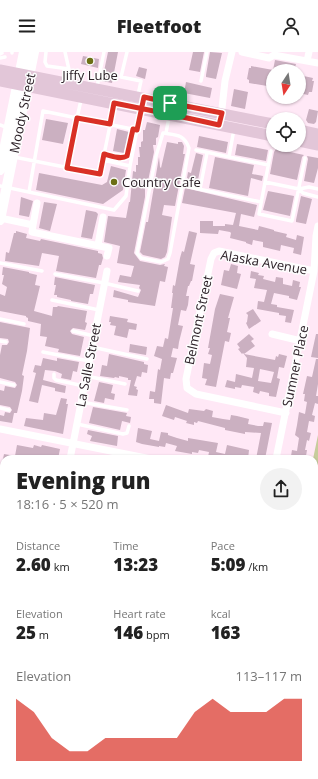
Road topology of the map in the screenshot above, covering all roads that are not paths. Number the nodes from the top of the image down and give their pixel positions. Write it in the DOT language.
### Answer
graph roads {
  1 [pos="24,52"];
  2 [pos="34,52"];
  3 [pos="46,52"];
  4 [pos="65,52"];
  5 [pos="104,52"];
  6 [pos="127,52"];
  7 [pos="207,52"];
  8 [pos="232,52"];
  9 [pos="246,52"];
  10 [pos="309,52"];
  11 [pos="5,57"];
  12 [pos="0,58"];
  13 [pos="307,61"];
  14 [pos="318,63"];
  15 [pos="69,69"];
  16 [pos="0,70"];
  17 [pos="23,80"];
  18 [pos="0,81"];
  19 [pos="201,81"];
  20 [pos="69,83"];
  21 [pos="97,88"];
  22 [pos="81,97"];
  23 [pos="141,97"];
  24 [pos="114,103"];
  25 [pos="141,109"];
  26 [pos="222,113"];
  27 [pos="170,114"];
  28 [pos="77,118"];
  29 [pos="266,122"];
  30 [pos="110,124"];
  31 [pos="219,125"];
  32 [pos="4,126"];
  33 [pos="235,128"];
  34 [pos="135,130"];
  35 [pos="306,131"];
  36 [pos="166,133"];
  37 [pos="318,134"];
  38 [pos="266,135"];
  39 [pos="306,142"];
  40 [pos="318,145"];
  41 [pos="196,150"];
  42 [pos="271,152"];
  43 [pos="207,153"];
  44 [pos="104,154"];
  45 [pos="8,156"];
  46 [pos="229,157"];
  47 [pos="304,158"];
  48 [pos="102,160"];
  49 [pos="34,161"];
  50 [pos="268,165"];
  51 [pos="130,166"];
  52 [pos="67,168"];
  53 [pos="0,170"];
  54 [pos="265,182"];
  55 [pos="188,186"];
  56 [pos="3,187"];
  57 [pos="200,189"];
  58 [pos="299,189"];
  59 [pos="318,189"];
  60 [pos="28,192"];
  61 [pos="318,197"];
  62 [pos="2,200"];
  63 [pos="262,202"];
  64 [pos="37,203"];
  65 [pos="103,217"];
  66 [pos="0,219"];
  67 [pos="33,225"];
  68 [pos="318,226"];
  69 [pos="98,246"];
  70 [pos="214,253"];
  71 [pos="107,256"];
  72 [pos="0,263"];
  73 [pos="42,271"];
  74 [pos="107,271"];
  75 [pos="314,271"];
  76 [pos="55,274"];
  77 [pos="104,283"];
  78 [pos="138,291"];
  79 [pos="52,300"];
  80 [pos="99,310"];
  81 [pos="0,319"];
  82 [pos="24,324"];
  83 [pos="73,331"];
  84 [pos="272,334"];
  85 [pos="94,336"];
  86 [pos="0,341"];
  87 [pos="301,341"];
  88 [pos="6,342"];
  89 [pos="92,347"];
  90 [pos="43,352"];
  91 [pos="147,359"];
  92 [pos="89,361"];
  93 [pos="54,374"];
  94 [pos="86,376"];
  95 [pos="0,382"];
  96 [pos="125,384"];
  97 [pos="14,385"];
  98 [pos="84,386"];
  99 [pos="81,402"];
  100 [pos="0,408"];
  101 [pos="9,410"];
  102 [pos="127,410"];
  103 [pos="286,413"];
  104 [pos="77,424"];
  105 [pos="129,426"];
  106 [pos="0,429"];
  107 [pos="73,443"];
  108 [pos="71,455"];
  109 [pos="132,455"];
  110 [pos="277,455"];
  1 -- 17 [label="main road, Moody Street"];
  2 -- 17 [label="main road, Moody Street"];
  3 -- 15 [label="lane"];
  4 -- 15 [label="lane"];
  5 -- 21 [label="lane"];
  6 -- 23 [label="lane"];
  7 -- 19 [label="lane"];
  8 -- 26 [label="street"];
  9 -- 13 [label="street"];
  10 -- 13 [label="street"];
  11 -- 12 [label="lane"];
  13 -- 14 [label="street"];
  15 -- 20 [label="lane"];
  16 -- 17 [label="main road"];
  17 -- 18 [label="main road"];
  17 -- 20 [label="main road"];
  17 -- 22 [label="main road"];
  17 -- 32 [label="main road, Moody Street"];
  17 -- 45 [label="main road, Moody Street"];
  20 -- 21 [label="main road"];
  21 -- 23 [label="main road"];
  22 -- 24 [label="main road"];
  22 -- 28 [label="lane"];
  23 -- 25 [label="main road"];
  23 -- 26 [label="main road"];
  24 -- 25 [label="main road"];
  24 -- 30 [label="lane"];
  25 -- 27 [label="main road"];
  25 -- 34 [label="lane"];
  26 -- 29 [label="main road"];
  26 -- 31 [label="street"];
  27 -- 31 [label="main road"];
  27 -- 36 [label="lane"];
  28 -- 30 [label="lane"];
  28 -- 49 [label="lane"];
  28 -- 52 [label="lane"];
  30 -- 34 [label="lane"];
  30 -- 44 [label="lane"];
  31 -- 33 [label="main road"];
  32 -- 45 [label="main road, Moody Street"];
  33 -- 38 [label="main road"];
  33 -- 46 [label="lane"];
  34 -- 44 [label="lane"];
  34 -- 51 [label="lane"];
  35 -- 37 [label="main road"];
  36 -- 36 [label="lane"];
  39 -- 40 [label="main road"];
  41 -- 43 [label="lane"];
  42 -- 50 [label="lane"];
  43 -- 46 [label="lane"];
  43 -- 57 [label="lane"];
  44 -- 48 [label="lane"];
  45 -- 49 [label="lane"];
  45 -- 53 [label="main road, Moody Street"];
  45 -- 56 [label="main road, Moody Street"];
  46 -- 50 [label="lane"];
  47 -- 58 [label="lane"];
  48 -- 51 [label="lane"];
  48 -- 52 [label="lane"];
  49 -- 52 [label="lane"];
  49 -- 60 [label="lane"];
  50 -- 54 [label="lane"];
  51 -- 60 [label="lane"];
  54 -- 58 [label="lane"];
  54 -- 63 [label="lane"];
  55 -- 57 [label="lane"];
  56 -- 60 [label="lane"];
  56 -- 62 [label="main road, Moody Street"];
  57 -- 63 [label="lane"];
  58 -- 59 [label="lane"];
  58 -- 61 [label="lane"];
  58 -- 63 [label="lane"];
  62 -- 66 [label="main road, Moody Street"];
  64 -- 67 [label="street"];
  65 -- 69 [label="street"];
  66 -- 67 [label="street"];
  67 -- 69 [label="street"];
  68 -- 75 [label="street, Sumner Place"];
  69 -- 71 [label="street"];
  70 -- 75 [label="street, Alaska Avenue"];
  70 -- 103 [label="street, Belmont Street"];
  72 -- 73 [label="lane"];
  74 -- 77 [label="street, La Salle Street"];
  75 -- 87 [label="street, Sumner Place"];
  76 -- 77 [label="lane"];
  77 -- 78 [label="lane"];
  77 -- 80 [label="street, La Salle Street"];
  79 -- 80 [label="lane"];
  80 -- 85 [label="street, La Salle Street"];
  81 -- 82 [label="lane"];
  83 -- 85 [label="lane"];
  84 -- 87 [label="street"];
  85 -- 89 [label="street, La Salle Street"];
  86 -- 88 [label="lane"];
  87 -- 103 [label="street, Sumner Place"];
  89 -- 91 [label="lane"];
  89 -- 92 [label="street, La Salle Street"];
  90 -- 92 [label="lane"];
  92 -- 94 [label="street, La Salle Street"];
  93 -- 98 [label="lane"];
  94 -- 96 [label="lane"];
  94 -- 98 [label="street, La Salle Street"];
  95 -- 97 [label="lane"];
  98 -- 99 [label="street, La Salle Street"];
  99 -- 102 [label="lane"];
  99 -- 104 [label="street, La Salle Street"];
  100 -- 101 [label="lane"];
  103 -- 110 [label="street, Sumner Place"];
  104 -- 105 [label="lane"];
  104 -- 107 [label="street, La Salle Street"];
  106 -- 107 [label="street"];
  107 -- 108 [label="street, La Salle Street"];
  107 -- 109 [label="street"];
}
